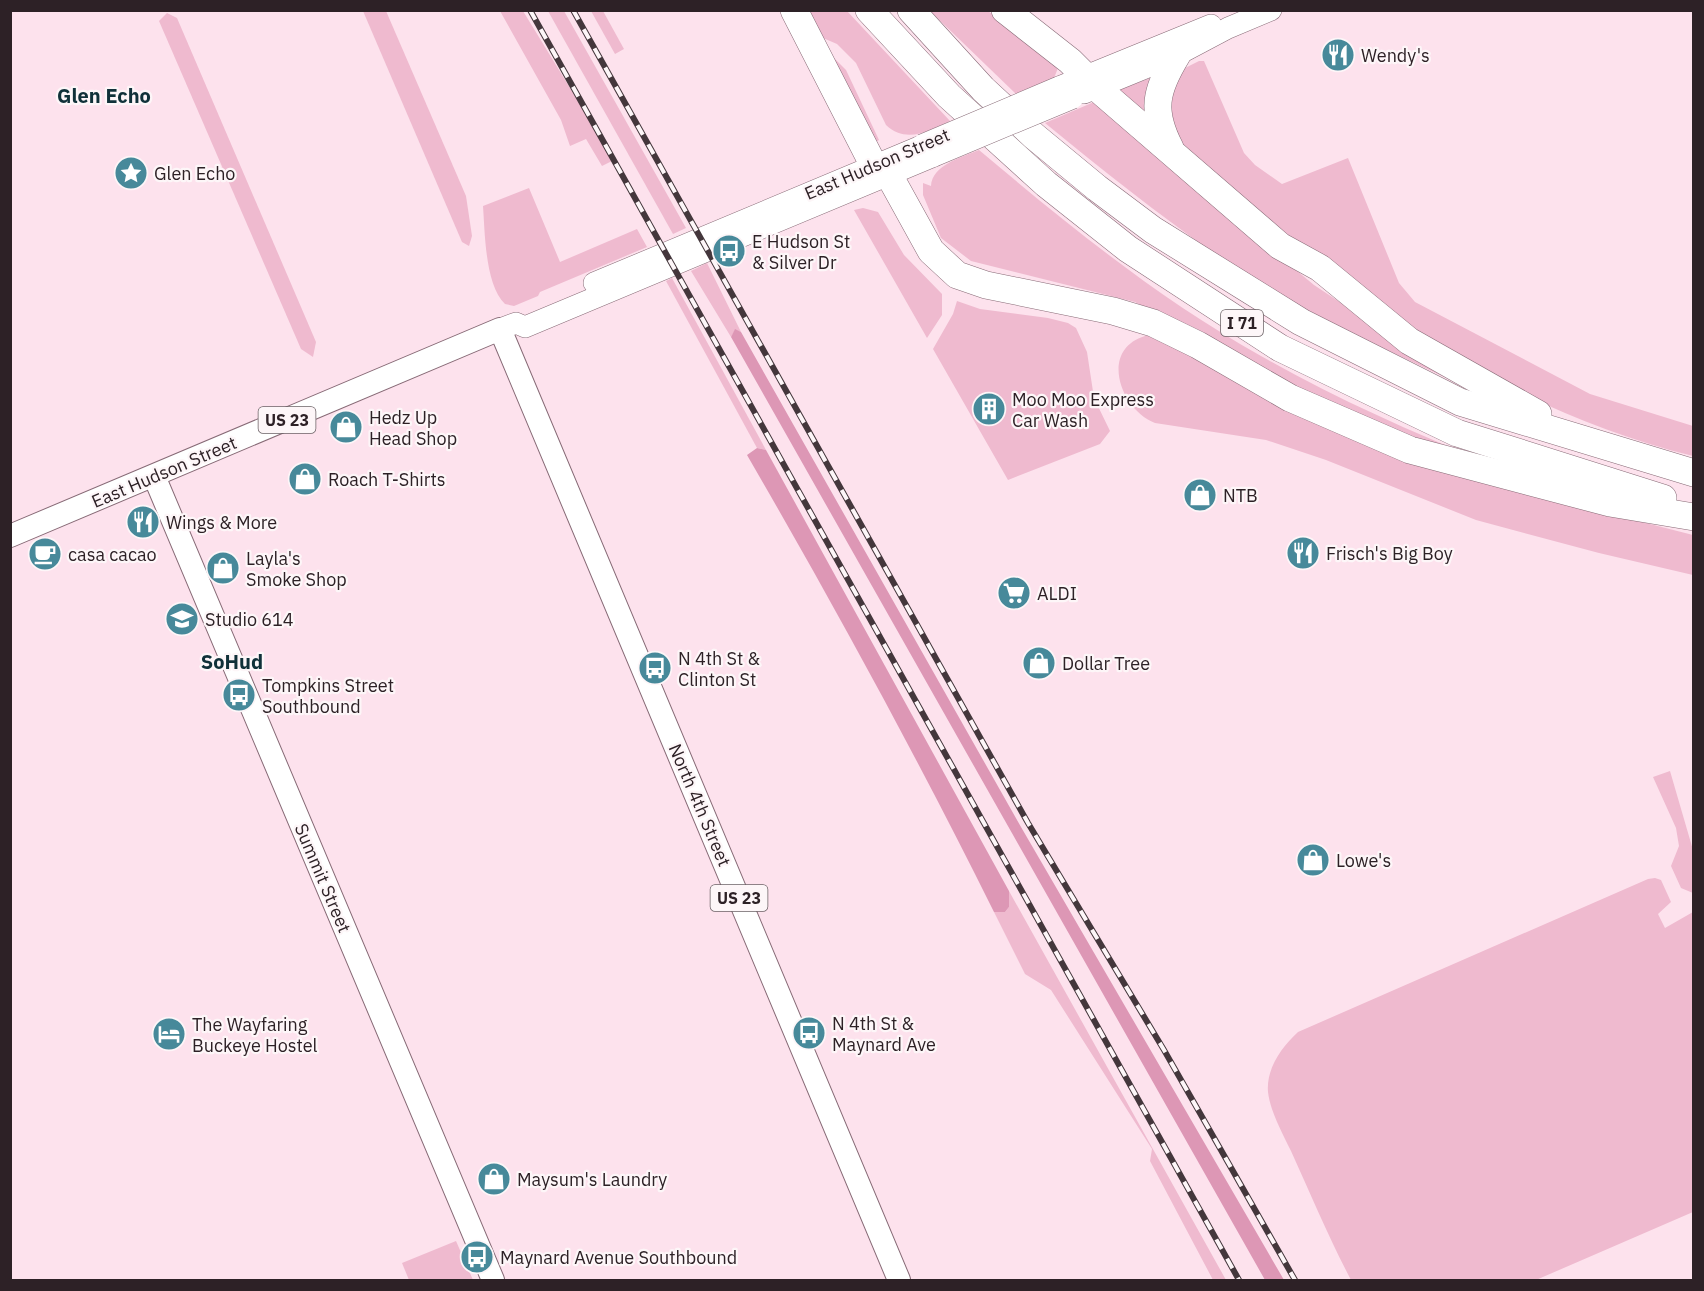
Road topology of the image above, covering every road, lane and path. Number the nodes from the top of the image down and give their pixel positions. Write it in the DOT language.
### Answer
graph roads {
  1 [pos="794,10"];
  2 [pos="869,10"];
  3 [pos="911,10"];
  4 [pos="1005,10"];
  5 [pos="1271,10"];
  6 [pos="1247,20"];
  7 [pos="1177,55"];
  8 [pos="1078,87"];
  9 [pos="1172,152"];
  10 [pos="881,170"];
  11 [pos="508,326"];
  12 [pos="1618,450"];
  13 [pos="1694,473"];
  14 [pos="154,476"];
  15 [pos="1694,508"];
  16 [pos="1694,517"];
  17 [pos="10,536"];
  18 [pos="493,1281"];
  19 [pos="898,1281"];
  1 -- 10 [label="highway"];
  2 -- 15 [label="highway, I 71"];
  3 -- 12 [label="highway, I 71"];
  4 -- 8 [label="highway"];
  5 -- 6 [label="main road, East Hudson Street"];
  6 -- 7 [label="main road, East Hudson Street"];
  6 -- 8 [label="main road, East Hudson Street"];
  7 -- 8 [label="main road, East Hudson Street"];
  7 -- 9 [label="highway"];
  8 -- 9 [label="highway"];
  8 -- 10 [label="main road, East Hudson Street, bridge"];
  9 -- 12 [label="highway"];
  10 -- 11 [label="main road, East Hudson Street"];
  10 -- 16 [label="highway"];
  11 -- 14 [label="main road, East Hudson Street / US 23"];
  11 -- 19 [label="main road, North 4th Street / US 23"];
  12 -- 13 [label="highway, I 71"];
  14 -- 17 [label="main road, East Hudson Street / US 23"];
  14 -- 18 [label="main road, Summit Street"];
}
